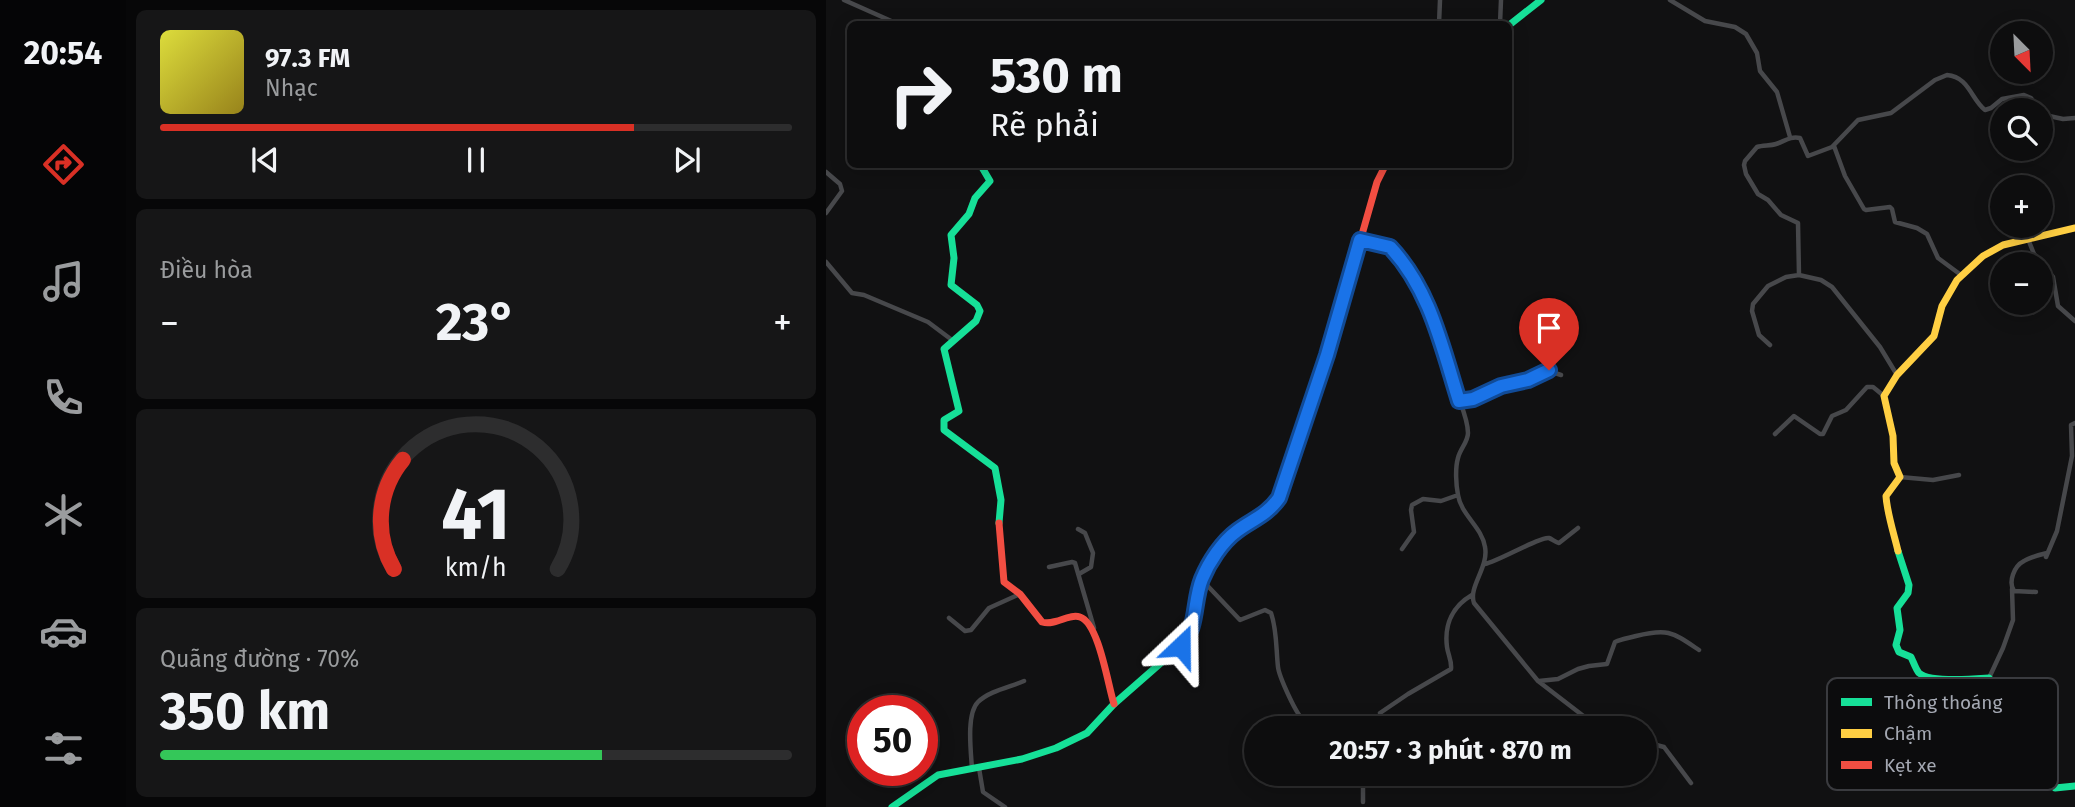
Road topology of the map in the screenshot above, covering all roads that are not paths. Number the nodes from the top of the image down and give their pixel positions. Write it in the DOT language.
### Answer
graph roads {
  1 [pos="844,0"];
  2 [pos="1440,0"];
  3 [pos="1502,0"];
  4 [pos="1541,0"];
  5 [pos="1670,0"];
  6 [pos="891,21"];
  7 [pos="1439,21"];
  8 [pos="1500,21"];
  9 [pos="1512,23"];
  10 [pos="2008,98"];
  11 [pos="2031,98"];
  12 [pos="1990,109"];
  13 [pos="2053,116"];
  14 [pos="2075,118"];
  15 [pos="1790,137"];
  16 [pos="1834,146"];
  17 [pos="982,168"];
  18 [pos="1384,168"];
  19 [pos="826,172"];
  20 [pos="826,213"];
  21 [pos="2075,228"];
  22 [pos="2028,239"];
  23 [pos="1360,240"];
  24 [pos="826,262"];
  25 [pos="1799,275"];
  26 [pos="1961,275"];
  27 [pos="2075,321"];
  28 [pos="952,340"];
  29 [pos="1770,345"];
  30 [pos="1561,375"];
  31 [pos="1897,375"];
  32 [pos="1884,396"];
  33 [pos="1459,401"];
  34 [pos="2075,423"];
  35 [pos="1775,433"];
  36 [pos="1959,475"];
  37 [pos="1900,477"];
  38 [pos="1458,495"];
  39 [pos="1077,528"];
  40 [pos="1578,528"];
  41 [pos="1402,549"];
  42 [pos="1485,564"];
  43 [pos="1049,567"];
  44 [pos="1079,574"];
  45 [pos="1202,580"];
  46 [pos="2012,590"];
  47 [pos="2036,592"];
  48 [pos="1020,594"];
  49 [pos="1472,594"];
  50 [pos="949,618"];
  51 [pos="1096,636"];
  52 [pos="1699,650"];
  53 [pos="1936,678"];
  54 [pos="1989,678"];
  55 [pos="1024,681"];
  56 [pos="1538,681"];
  57 [pos="1114,704"];
  58 [pos="1380,713"];
  59 [pos="1299,716"];
  60 [pos="1583,716"];
  61 [pos="1657,745"];
  62 [pos="976,768"];
  63 [pos="1691,783"];
  64 [pos="1363,786"];
  65 [pos="1363,802"];
  66 [pos="892,807"];
  67 [pos="1005,807"];
  1 -- 6 [label="street"];
  2 -- 7 [label="street"];
  3 -- 8 [label="street"];
  4 -- 9 [label="street"];
  5 -- 15 [label="street"];
  10 -- 11 [label="street"];
  12 -- 16 [label="street"];
  13 -- 14 [label="street"];
  15 -- 16 [label="street"];
  15 -- 25 [label="street"];
  16 -- 26 [label="street"];
  17 -- 28 [label="street"];
  18 -- 23 [label="street"];
  19 -- 20 [label="street"];
  21 -- 22 [label="street"];
  22 -- 26 [label="street"];
  22 -- 27 [label="street"];
  23 -- 33 [label="street"];
  23 -- 45 [label="street"];
  24 -- 28 [label="street"];
  25 -- 29 [label="street"];
  25 -- 31 [label="street"];
  26 -- 31 [label="street"];
  28 -- 48 [label="street"];
  30 -- 33 [label="street"];
  31 -- 32 [label="street"];
  32 -- 35 [label="street"];
  32 -- 37 [label="street"];
  33 -- 38 [label="street"];
  34 -- 46 [label="street"];
  36 -- 37 [label="street"];
  37 -- 53 [label="street"];
  38 -- 41 [label="street"];
  38 -- 42 [label="street"];
  39 -- 44 [label="street"];
  40 -- 42 [label="street"];
  42 -- 49 [label="street"];
  43 -- 44 [label="street"];
  44 -- 51 [label="street"];
  45 -- 57 [label="street"];
  45 -- 59 [label="street"];
  46 -- 47 [label="street"];
  46 -- 54 [label="street"];
  48 -- 50 [label="street"];
  48 -- 51 [label="street"];
  49 -- 56 [label="street"];
  49 -- 58 [label="street"];
  51 -- 57 [label="street"];
  52 -- 56 [label="street"];
  55 -- 62 [label="street"];
  56 -- 60 [label="street"];
  57 -- 62 [label="street"];
  61 -- 63 [label="street"];
  62 -- 66 [label="street"];
  62 -- 67 [label="street"];
  64 -- 65 [label="street"];
}
